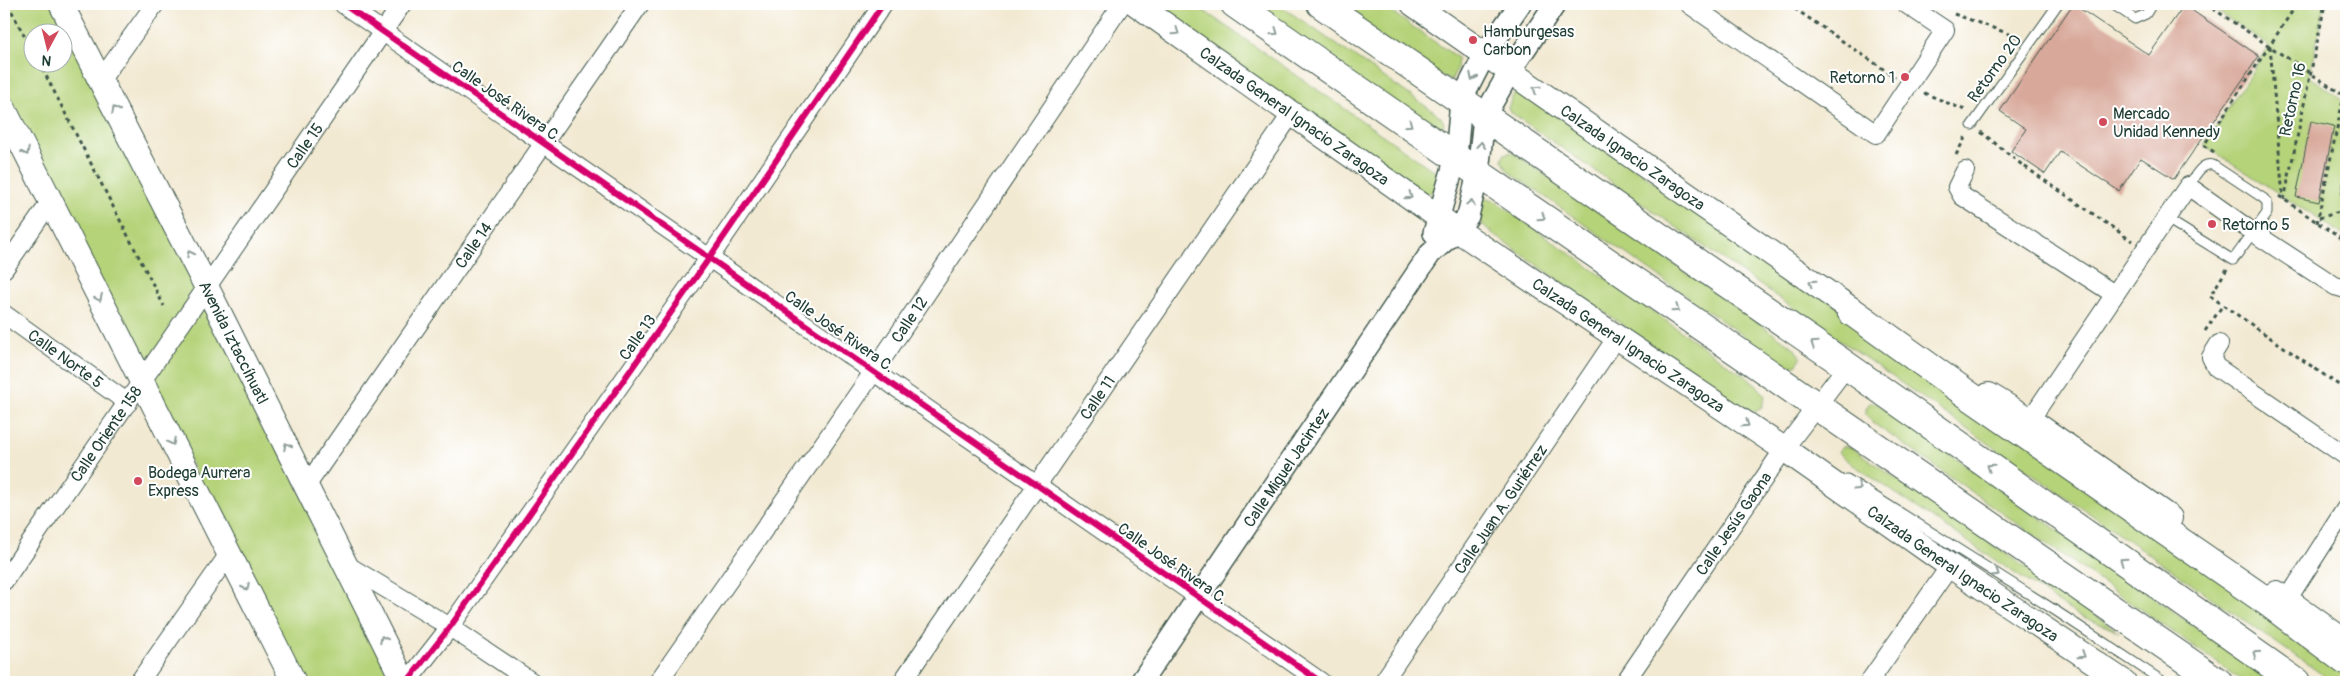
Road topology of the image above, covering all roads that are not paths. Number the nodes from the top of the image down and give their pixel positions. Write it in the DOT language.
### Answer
graph roads {
  1 [pos="61,4"];
  2 [pos="155,4"];
  3 [pos="343,4"];
  4 [pos="402,4"];
  5 [pos="640,4"];
  6 [pos="883,4"];
  7 [pos="1122,4"];
  8 [pos="1136,4"];
  9 [pos="1236,4"];
  10 [pos="1321,4"];
  11 [pos="1413,4"];
  12 [pos="1520,4"];
  13 [pos="1555,4"];
  14 [pos="1689,4"];
  15 [pos="1906,4"];
  16 [pos="2058,4"];
  17 [pos="2112,4"];
  18 [pos="2152,4"];
  19 [pos="383,32"];
  20 [pos="1485,54"];
  21 [pos="1510,71"];
  22 [pos="100,81"];
  23 [pos="1461,100"];
  24 [pos="4,109"];
  25 [pos="1292,113"];
  26 [pos="1484,117"];
  27 [pos="1972,125"];
  28 [pos="544,144"];
  29 [pos="1456,157"];
  30 [pos="1965,171"];
  31 [pos="1478,173"];
  32 [pos="2188,186"];
  33 [pos="52,201"];
  34 [pos="1438,216"];
  35 [pos="2167,219"];
  36 [pos="1457,230"];
  37 [pos="2254,232"];
  38 [pos="1430,254"];
  39 [pos="710,257"];
  40 [pos="4,269"];
  41 [pos="206,286"];
  42 [pos="2346,288"];
  43 [pos="2114,294"];
  44 [pos="1852,311"];
  45 [pos="4,314"];
  46 [pos="1617,337"];
  47 [pos="2219,344"];
  48 [pos="1847,366"];
  49 [pos="874,371"];
  50 [pos="134,393"];
  51 [pos="1817,406"];
  52 [pos="2030,420"];
  53 [pos="1784,449"];
  54 [pos="2346,456"];
  55 [pos="306,485"];
  56 [pos="1038,486"];
  57 [pos="2346,508"];
  58 [pos="229,554"];
  59 [pos="345,564"];
  60 [pos="1950,566"];
  61 [pos="4,580"];
  62 [pos="1199,598"];
  63 [pos="2278,602"];
  64 [pos="2049,620"];
  65 [pos="450,627"];
  66 [pos="2346,642"];
  67 [pos="2346,661"];
  68 [pos="2116,680"];
  69 [pos="140,682"];
  70 [pos="294,682"];
  71 [pos="406,682"];
  72 [pos="532,682"];
  73 [pos="658,682"];
  74 [pos="902,682"];
  75 [pos="1141,682"];
  76 [pos="1321,682"];
  77 [pos="1383,682"];
  78 [pos="1625,682"];
  79 [pos="1869,682"];
  80 [pos="2164,682"];
  81 [pos="2218,682"];
  82 [pos="2296,682"];
  1 -- 22 [label="main road, Avenida Iztaccíhuatl"];
  2 -- 22 [label="street"];
  3 -- 19 [label="street, Calle José Rivera C."];
  4 -- 19 [label="street, Calle 15"];
  5 -- 28 [label="street, Calle 14"];
  6 -- 39 [label="street, Calle 13"];
  7 -- 49 [label="street, Calle 12"];
  8 -- 25 [label="main road, Calzada General Ignacio Zaragoza, one-way"];
  9 -- 29 [label="main road, one-way"];
  10 -- 23 [label="main road"];
  11 -- 20 [label="main road, Calzada Ignacio Zaragoza"];
  12 -- 20 [label="street"];
  13 -- 21 [label="street"];
  14 -- 15 [label="street"];
  16 -- 27 [label="lane, Retorno 20"];
  17 -- 18 [label="lane"];
  19 -- 28 [label="street, Calle José Rivera C."];
  19 -- 41 [label="street, Calle 15"];
  20 -- 21 [label="main road, Calzada Ignacio Zaragoza"];
  20 -- 23 [label="street, one-way"];
  21 -- 26 [label="street"];
  44 -- 21 [label="main road, Calzada Ignacio Zaragoza, one-way"];
  41 -- 22 [label="main road, Avenida Iztaccíhuatl, one-way"];
  23 -- 26 [label="main road"];
  23 -- 29 [label="street, Calle Miguel Jacintez"];
  24 -- 33 [label="main road, one-way"];
  25 -- 34 [label="main road, Calzada General Ignacio Zaragoza, one-way"];
  25 -- 56 [label="street, Calle 11"];
  31 -- 26 [label="street, Calle Miguel Jacintez, one-way"];
  48 -- 26 [label="main road, one-way"];
  28 -- 39 [label="street, Calle José Rivera C."];
  28 -- 55 [label="street, Calle 14"];
  29 -- 31 [label="main road"];
  29 -- 34 [label="street, Calle Miguel Jacintez"];
  30 -- 43 [label="street"];
  36 -- 31 [label="street, Calle Miguel Jacintez, one-way"];
  31 -- 51 [label="main road, one-way"];
  32 -- 35 [label="street"];
  32 -- 37 [label="street"];
  32 -- 37 [label="lane"];
  33 -- 40 [label="street"];
  33 -- 50 [label="main road, one-way"];
  34 -- 36 [label="main road, Calzada General Ignacio Zaragoza"];
  34 -- 38 [label="street, Calle Miguel Jacintez"];
  35 -- 37 [label="lane"];
  35 -- 43 [label="street"];
  36 -- 38 [label="street, Calle Miguel Jacintez"];
  36 -- 46 [label="main road, Calzada General Ignacio Zaragoza"];
  37 -- 42 [label="street"];
  38 -- 62 [label="street, Calle Miguel Jacintez"];
  39 -- 49 [label="street, Calle José Rivera C."];
  39 -- 65 [label="street, Calle 13"];
  41 -- 50 [label="street, Calle Oriente 158"];
  55 -- 41 [label="main road, Avenida Iztaccíhuatl, one-way"];
  43 -- 52 [label="street"];
  44 -- 52 [label="main road"];
  44 -- 63 [label="main road"];
  45 -- 50 [label="street, Calle Norte 5"];
  46 -- 53 [label="main road, Calzada General Ignacio Zaragoza, one-way"];
  46 -- 77 [label="street, Calle Juan A. Guriérrez"];
  47 -- 54 [label="street"];
  48 -- 51 [label="street, Calle Jesús Gaona"];
  82 -- 48 [label="main road, one-way"];
  49 -- 56 [label="street, Calle José Rivera C."];
  49 -- 73 [label="street, Calle 12"];
  50 -- 58 [label="main road, one-way"];
  50 -- 61 [label="street, Calle Oriente 158"];
  51 -- 53 [label="street, Calle Jesús Gaona"];
  51 -- 81 [label="main road"];
  52 -- 63 [label="main road"];
  53 -- 60 [label="main road, Calzada General Ignacio Zaragoza"];
  53 -- 64 [label="lane, one-way"];
  53 -- 78 [label="street, Calle Jesús Gaona"];
  55 -- 59 [label="main road, Avenida Iztaccíhuatl"];
  56 -- 62 [label="street, Calle José Rivera C."];
  56 -- 74 [label="street, Calle 11"];
  57 -- 63 [label="street"];
  58 -- 69 [label="street"];
  58 -- 70 [label="main road, one-way"];
  59 -- 65 [label="street"];
  71 -- 59 [label="main road, Avenida Iztaccíhuatl, one-way"];
  60 -- 64 [label="main road, Calzada General Ignacio Zaragoza"];
  60 -- 79 [label="street"];
  62 -- 75 [label="street, Calle Miguel Jacintez"];
  62 -- 76 [label="street, Calle José Rivera C."];
  63 -- 66 [label="main road"];
  63 -- 67 [label="main road"];
  64 -- 68 [label="main road, Calzada General Ignacio Zaragoza, one-way"];
  64 -- 80 [label="lane"];
  65 -- 71 [label="street, Calle 13"];
  65 -- 72 [label="street"];
}
